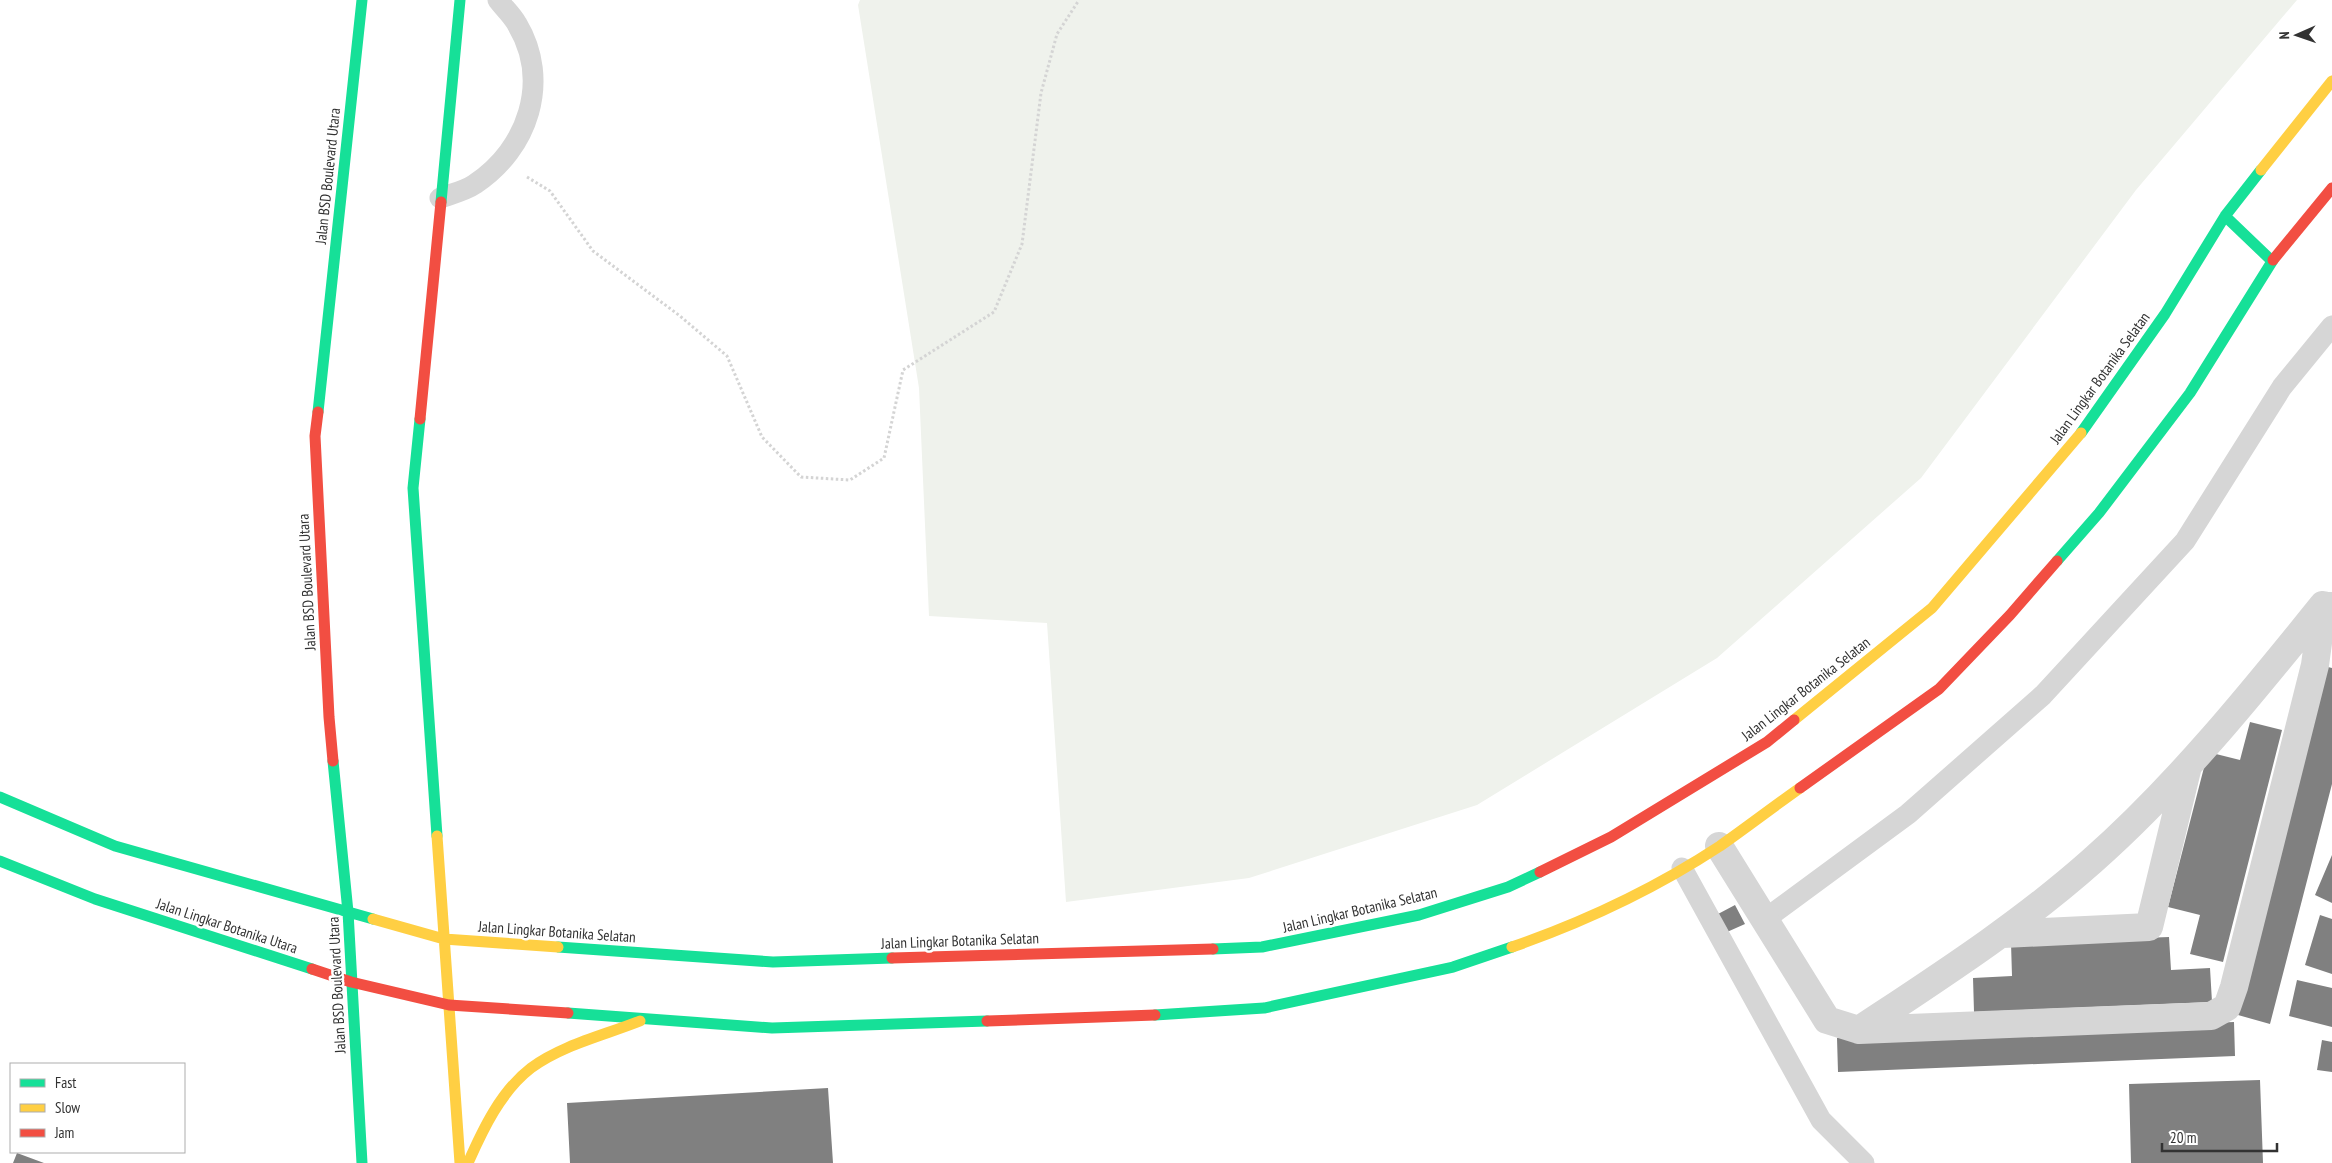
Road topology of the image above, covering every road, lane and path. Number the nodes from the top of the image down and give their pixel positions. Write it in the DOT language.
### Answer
graph roads {
  1 [pos="362,0"];
  2 [pos="460,0"];
  3 [pos="498,0"];
  4 [pos="1079,0"];
  5 [pos="2332,81"];
  6 [pos="503,162"];
  7 [pos="2332,188"];
  8 [pos="440,198"];
  9 [pos="2225,216"];
  10 [pos="2272,261"];
  11 [pos="2332,326"];
  12 [pos="2329,601"];
  13 [pos="2188,766"];
  14 [pos="0,797"];
  15 [pos="1719,846"];
  16 [pos="0,861"];
  17 [pos="1682,868"];
  18 [pos="348,912"];
  19 [pos="1764,920"];
  20 [pos="2003,934"];
  21 [pos="444,939"];
  22 [pos="351,982"];
  23 [pos="449,1005"];
  24 [pos="646,1019"];
  25 [pos="1859,1030"];
  26 [pos="362,1163"];
  27 [pos="460,1163"];
  28 [pos="468,1163"];
  29 [pos="1864,1163"];
  1 -- 18 [label="street, Jalan BSD Boulevard Utara"];
  2 -- 8 [label="street"];
  3 -- 6 [label="lane"];
  4 -- 6 [label="path"];
  5 -- 9 [label="street, Jalan Lingkar Botanika Selatan"];
  6 -- 8 [label="lane"];
  7 -- 10 [label="street"];
  8 -- 21 [label="street"];
  9 -- 10 [label="street"];
  9 -- 21 [label="street, Jalan Lingkar Botanika Selatan"];
  10 -- 15 [label="street"];
  11 -- 19 [label="lane"];
  12 -- 13 [label="street"];
  12 -- 25 [label="street"];
  13 -- 20 [label="street"];
  13 -- 20 [label="street"];
  14 -- 18 [label="street"];
  15 -- 17 [label="street"];
  15 -- 19 [label="street"];
  16 -- 22 [label="street, Jalan Lingkar Botanika Utara"];
  17 -- 24 [label="street"];
  17 -- 29 [label="lane"];
  18 -- 21 [label="street, Jalan Lingkar Botanika Selatan"];
  18 -- 22 [label="street, Jalan BSD Boulevard Utara"];
  19 -- 25 [label="street"];
  20 -- 25 [label="street"];
  21 -- 23 [label="street"];
  22 -- 23 [label="street, Jalan Lingkar Botanika Utara"];
  22 -- 26 [label="street, Jalan BSD Boulevard Utara"];
  23 -- 24 [label="street"];
  23 -- 27 [label="street"];
  24 -- 28 [label="street"];
}
